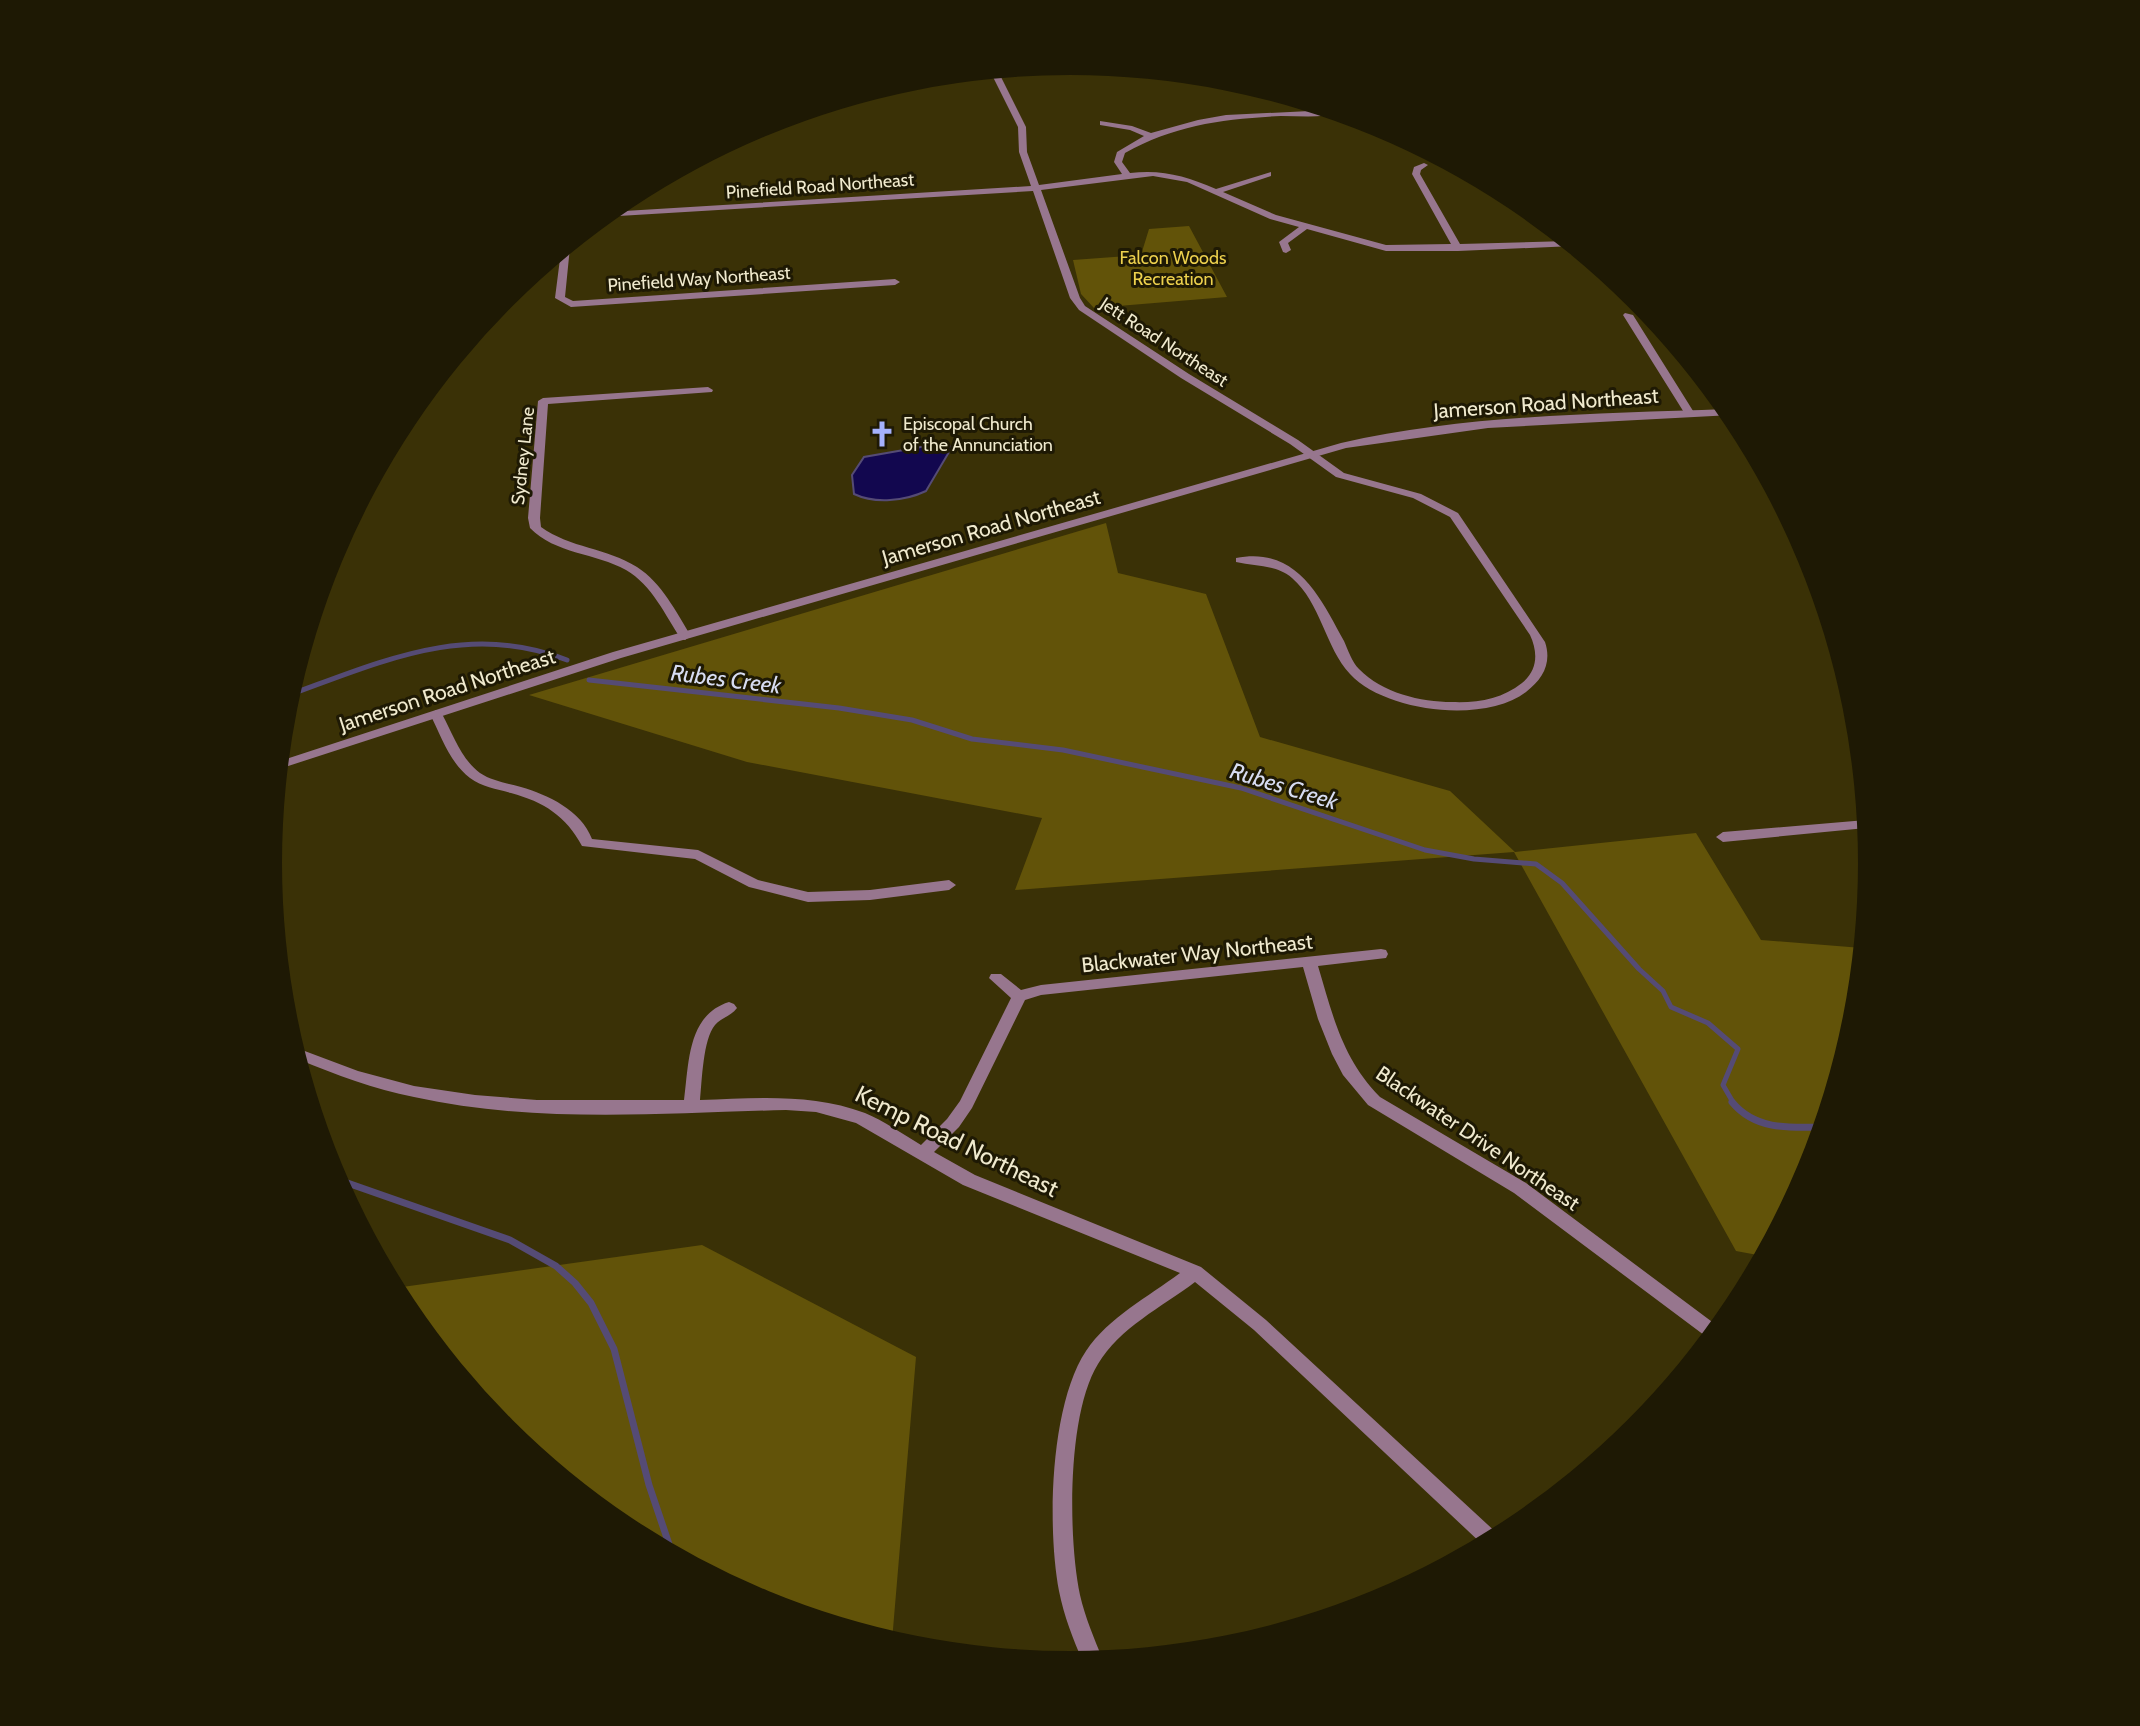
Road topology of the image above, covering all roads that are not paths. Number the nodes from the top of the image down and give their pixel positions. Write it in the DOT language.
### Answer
graph roads {
  1 [pos="1000,79"];
  2 [pos="1314,114"];
  3 [pos="1103,122"];
  4 [pos="1153,137"];
  5 [pos="1424,165"];
  6 [pos="1126,174"];
  7 [pos="1268,174"];
  8 [pos="1037,188"];
  9 [pos="1214,191"];
  10 [pos="624,214"];
  11 [pos="1306,226"];
  12 [pos="1558,244"];
  13 [pos="1458,248"];
  14 [pos="1286,250"];
  15 [pos="565,260"];
  16 [pos="895,282"];
  17 [pos="1628,315"];
  18 [pos="708,390"];
  19 [pos="1716,413"];
  20 [pos="1690,414"];
  21 [pos="1310,454"];
  22 [pos="1240,560"];
  23 [pos="685,636"];
  24 [pos="436,714"];
  25 [pos="289,762"];
  26 [pos="1857,825"];
  27 [pos="1723,837"];
  28 [pos="949,885"];
  29 [pos="1381,954"];
  30 [pos="1309,962"];
  31 [pos="996,978"];
  32 [pos="1018,996"];
  33 [pos="729,1008"];
  34 [pos="307,1057"];
  35 [pos="691,1105"];
  36 [pos="923,1153"];
  37 [pos="1195,1272"];
  38 [pos="1706,1328"];
  39 [pos="1484,1533"];
  40 [pos="1090,1650"];
  1 -- 8 [label="street, Jett Road Northeast"];
  2 -- 4 [label="street"];
  3 -- 4 [label="street"];
  4 -- 6 [label="street"];
  5 -- 13 [label="street"];
  6 -- 8 [label="street, Pinefield Road Northeast"];
  6 -- 9 [label="street, Pinefield Road Northeast"];
  7 -- 9 [label="street"];
  8 -- 10 [label="street, Pinefield Road Northeast"];
  8 -- 21 [label="street, Jett Road Northeast"];
  9 -- 11 [label="street, Pinefield Road Northeast"];
  11 -- 13 [label="street, Pinefield Road Northeast"];
  11 -- 14 [label="street"];
  12 -- 13 [label="street, Pinefield Road Northeast"];
  15 -- 16 [label="street, Pinefield Way Northeast"];
  17 -- 20 [label="street"];
  18 -- 23 [label="street, Sydney Lane"];
  19 -- 20 [label="street, Jamerson Road Northeast"];
  20 -- 21 [label="street, Jamerson Road Northeast"];
  21 -- 22 [label="street, Jett Road Northeast"];
  21 -- 23 [label="street, Jamerson Road Northeast"];
  23 -- 24 [label="street, Jamerson Road Northeast"];
  24 -- 25 [label="street, Jamerson Road Northeast"];
  24 -- 28 [label="street"];
  26 -- 27 [label="street"];
  29 -- 30 [label="street, Blackwater Way Northeast"];
  30 -- 32 [label="street, Blackwater Way Northeast"];
  30 -- 38 [label="street, Blackwater Drive Northeast"];
  31 -- 32 [label="street"];
  32 -- 36 [label="street"];
  33 -- 35 [label="street"];
  34 -- 35 [label="street, Kemp Road Northeast"];
  35 -- 36 [label="street, Kemp Road Northeast"];
  36 -- 37 [label="street, Kemp Road Northeast"];
  37 -- 39 [label="street, Kemp Road Northeast"];
  37 -- 40 [label="street"];
}
